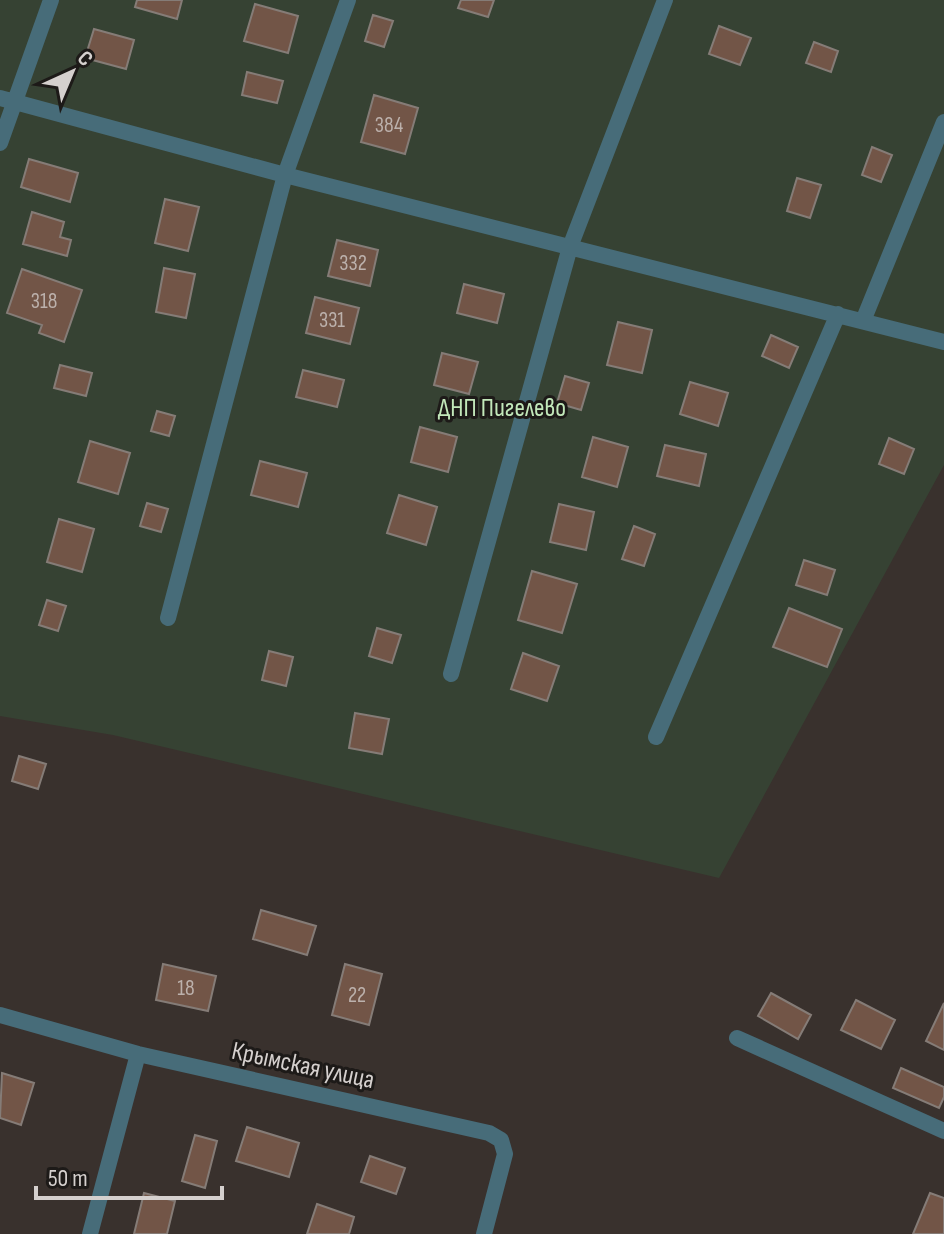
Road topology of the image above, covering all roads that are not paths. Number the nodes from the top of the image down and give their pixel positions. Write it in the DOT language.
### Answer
graph roads {
  1 [pos="51,0"];
  2 [pos="348,0"];
  3 [pos="665,0"];
  4 [pos="7,100"];
  5 [pos="944,122"];
  6 [pos="0,143"];
  7 [pos="285,175"];
  8 [pos="570,247"];
  9 [pos="838,314"];
  10 [pos="863,321"];
  11 [pos="944,342"];
  12 [pos="168,618"];
  13 [pos="451,674"];
  14 [pos="656,737"];
  15 [pos="0,1015"];
  16 [pos="737,1038"];
  17 [pos="138,1054"];
  18 [pos="944,1131"];
  19 [pos="90,1234"];
  20 [pos="484,1234"];
  1 -- 4 [label="street"];
  2 -- 7 [label="street"];
  3 -- 8 [label="street"];
  4 -- 6 [label="street"];
  4 -- 7 [label="street"];
  5 -- 10 [label="street"];
  7 -- 8 [label="street"];
  7 -- 12 [label="street"];
  8 -- 9 [label="street"];
  8 -- 13 [label="street"];
  9 -- 10 [label="street"];
  9 -- 14 [label="street"];
  10 -- 11 [label="street"];
  15 -- 17 [label="street, Крымская улица"];
  16 -- 18 [label="street"];
  17 -- 19 [label="street"];
  17 -- 20 [label="street, Крымская улица"];
}
